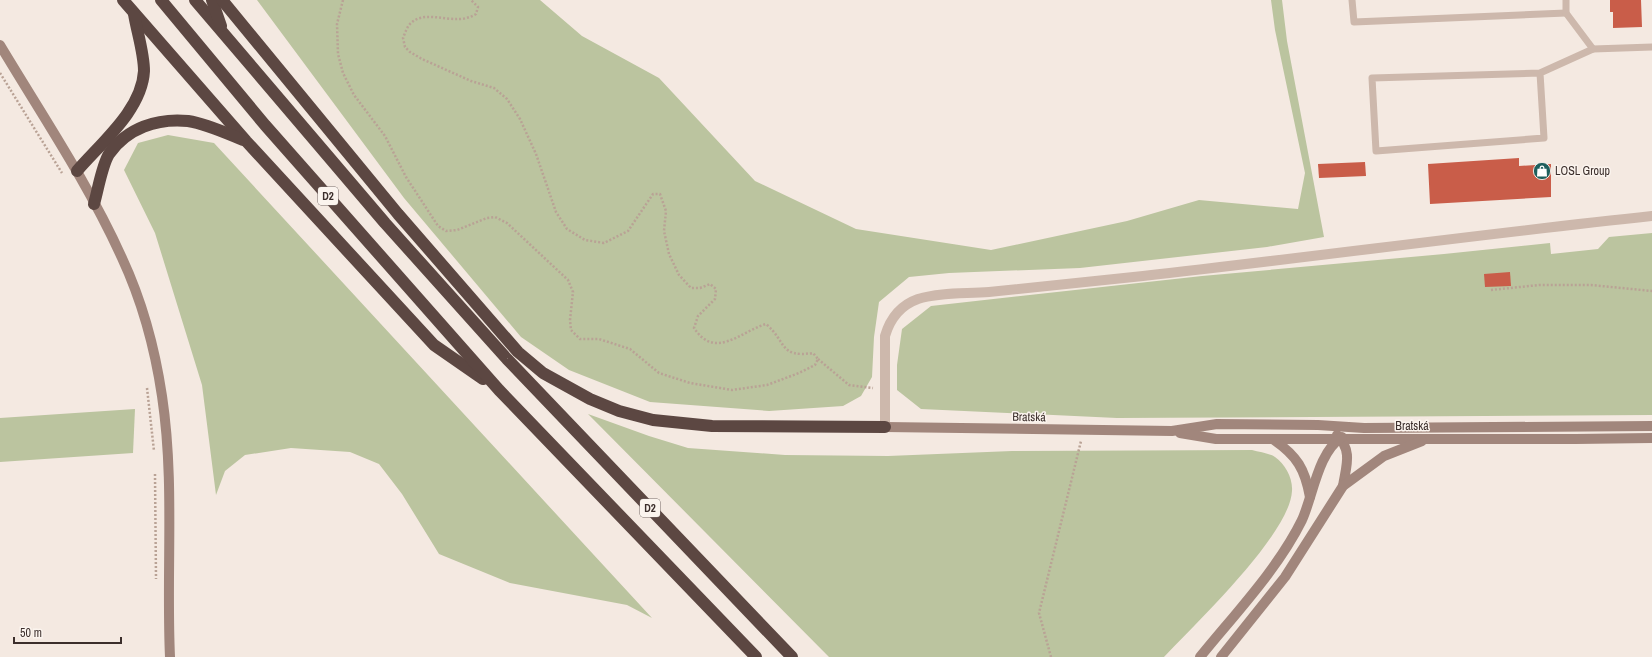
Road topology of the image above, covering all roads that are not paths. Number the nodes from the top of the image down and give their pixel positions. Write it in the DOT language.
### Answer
graph roads {
  1 [pos="123,0"];
  2 [pos="161,0"];
  3 [pos="196,0"];
  4 [pos="212,0"];
  5 [pos="222,0"];
  6 [pos="1352,0"];
  7 [pos="1566,0"];
  8 [pos="134,13"];
  9 [pos="1566,14"];
  10 [pos="224,35"];
  11 [pos="0,45"];
  12 [pos="1652,47"];
  13 [pos="1593,49"];
  14 [pos="1540,73"];
  15 [pos="246,141"];
  16 [pos="77,171"];
  17 [pos="94,204"];
  18 [pos="1652,216"];
  19 [pos="498,390"];
  20 [pos="1318,425"];
  21 [pos="1652,426"];
  22 [pos="885,427"];
  23 [pos="1364,428"];
  24 [pos="1172,431"];
  25 [pos="1340,438"];
  26 [pos="1652,438"];
  27 [pos="1426,439"];
  28 [pos="1274,440"];
  29 [pos="1343,486"];
  30 [pos="1310,497"];
  31 [pos="170,657"];
  32 [pos="756,657"];
  33 [pos="792,657"];
  34 [pos="1200,657"];
  35 [pos="1221,657"];
  1 -- 8 [label="highway"];
  2 -- 19 [label="highway, D2"];
  3 -- 10 [label="highway, D2"];
  4 -- 10 [label="highway"];
  5 -- 22 [label="highway"];
  6 -- 9 [label="lane"];
  7 -- 9 [label="lane"];
  8 -- 15 [label="highway"];
  8 -- 16 [label="highway"];
  9 -- 13 [label="lane"];
  10 -- 33 [label="highway, D2"];
  11 -- 16 [label="main road"];
  12 -- 13 [label="lane"];
  13 -- 14 [label="lane"];
  14 -- 14 [label="lane"];
  15 -- 17 [label="highway"];
  15 -- 19 [label="highway"];
  16 -- 17 [label="main road"];
  17 -- 31 [label="main road"];
  18 -- 22 [label="street"];
  19 -- 32 [label="highway, D2"];
  20 -- 23 [label="main road, Bratská"];
  20 -- 24 [label="main road, Bratská"];
  20 -- 25 [label="main road"];
  21 -- 23 [label="main road, Bratská"];
  22 -- 24 [label="main road, Bratská"];
  23 -- 25 [label="main road"];
  24 -- 28 [label="main road, Bratská"];
  25 -- 27 [label="main road, Bratská"];
  25 -- 28 [label="main road, Bratská"];
  25 -- 29 [label="main road"];
  25 -- 30 [label="main road"];
  26 -- 27 [label="main road, Bratská"];
  27 -- 29 [label="main road"];
  28 -- 30 [label="main road"];
  29 -- 35 [label="main road"];
  30 -- 34 [label="main road"];
}
